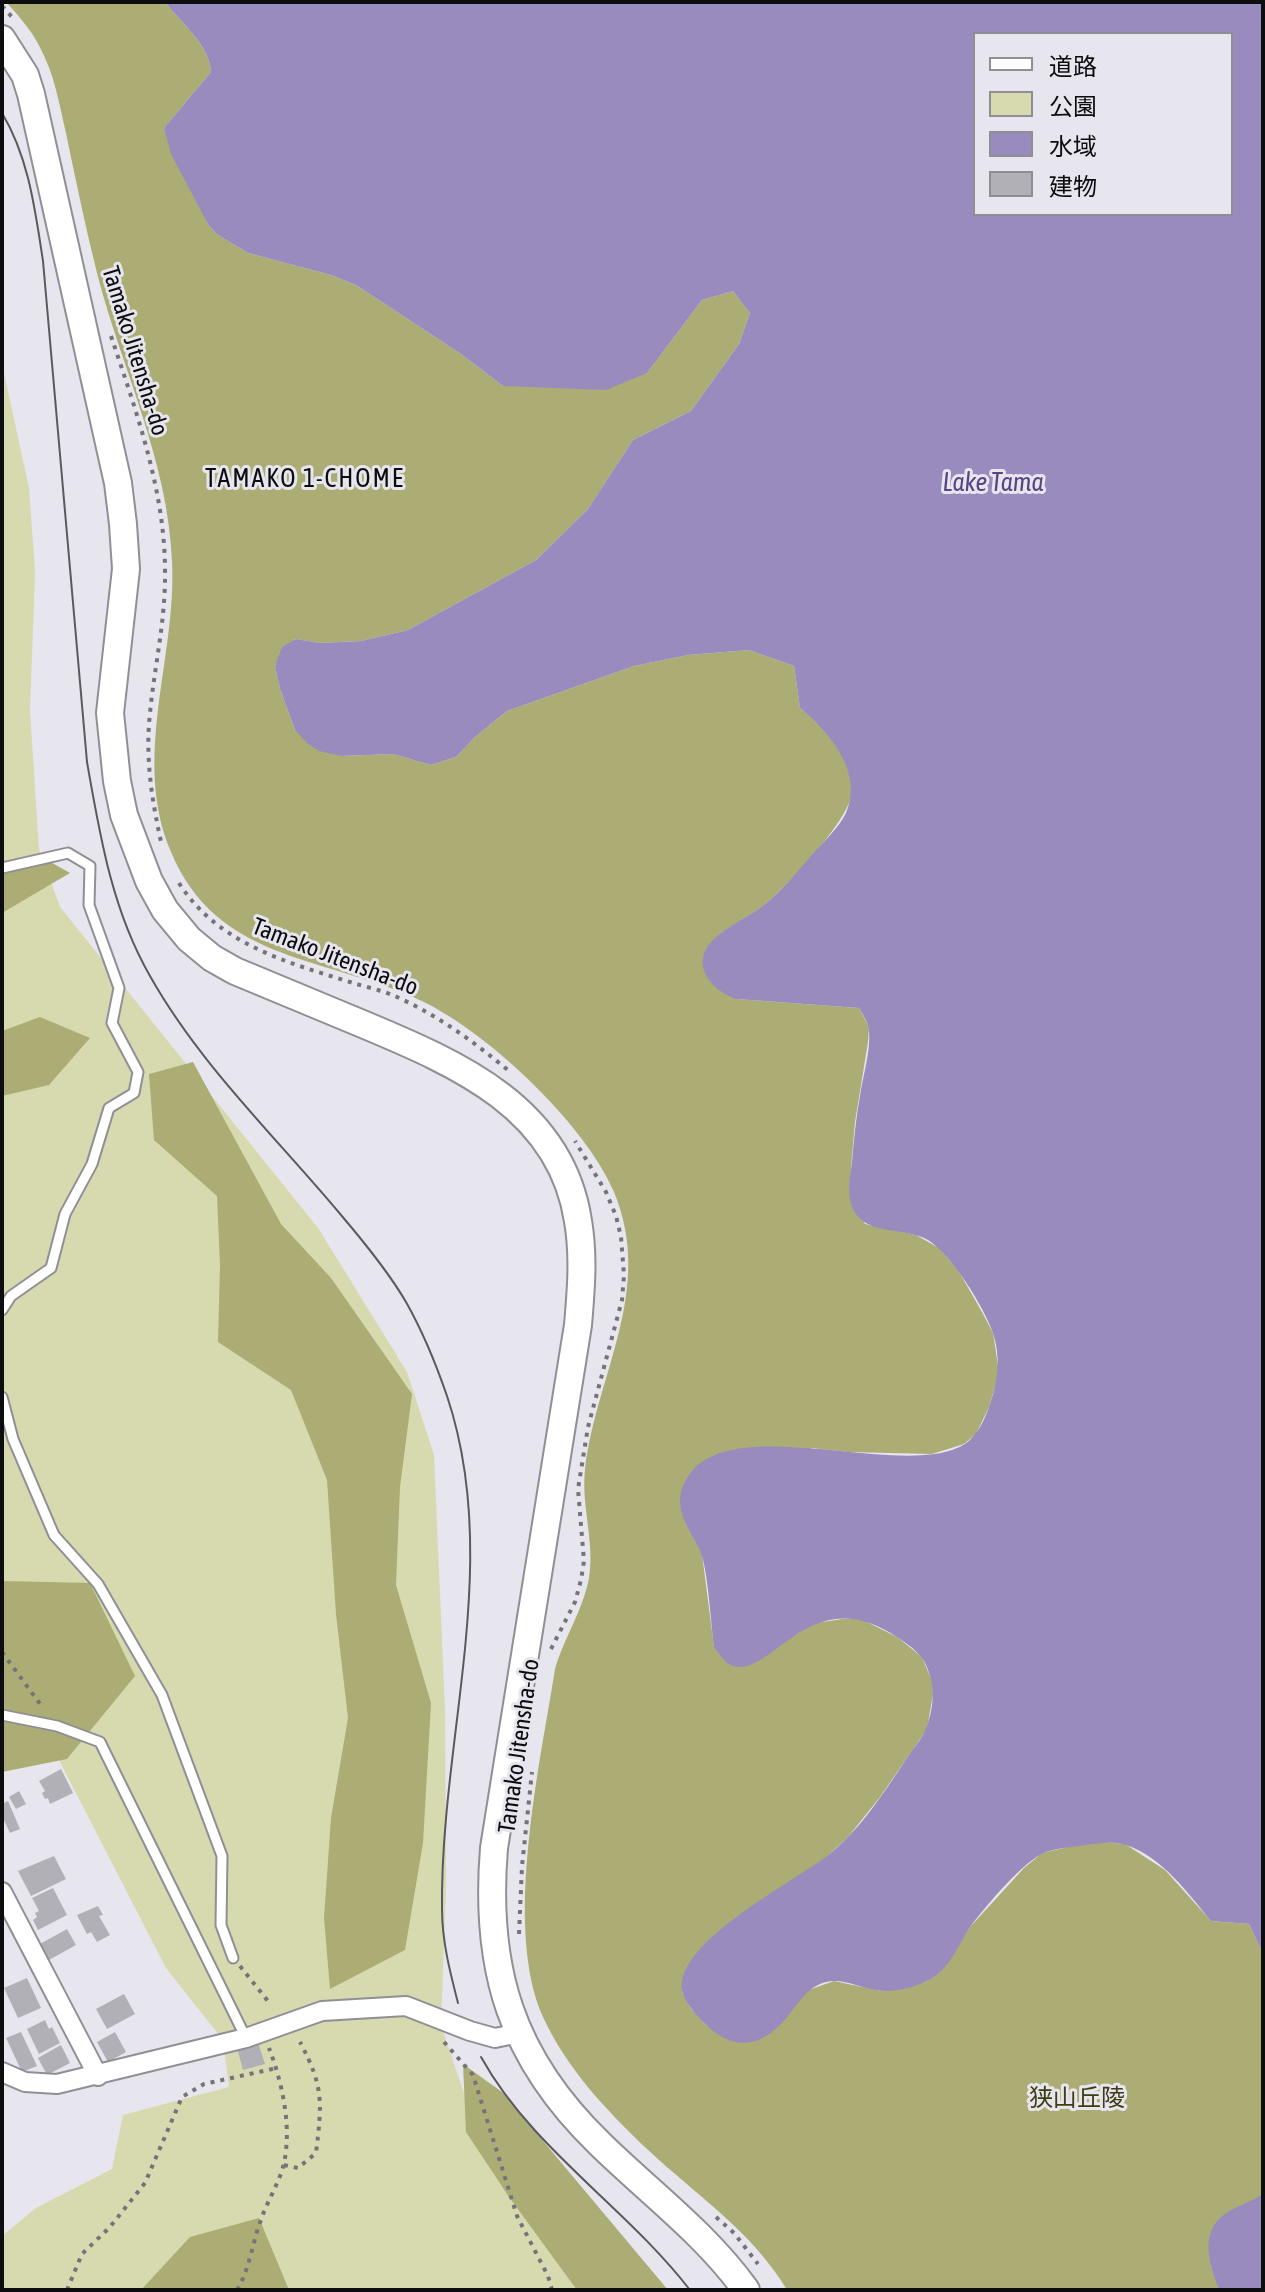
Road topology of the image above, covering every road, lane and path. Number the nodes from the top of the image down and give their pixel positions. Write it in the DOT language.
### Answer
graph roads {
  1 [pos="2,6"];
  2 [pos="11,32"];
  3 [pos="107,325"];
  4 [pos="163,847"];
  5 [pos="2,868"];
  6 [pos="174,874"];
  7 [pos="513,1074"];
  8 [pos="572,1137"];
  9 [pos="2,1310"];
  10 [pos="2,1397"];
  11 [pos="2,1652"];
  12 [pos="548,1659"];
  13 [pos="2,1715"];
  14 [pos="57,1726"];
  15 [pos="533,1765"];
  16 [pos="2,1892"];
  17 [pos="520,1945"];
  18 [pos="233,1958"];
  19 [pos="519,2033"];
  20 [pos="246,2038"];
  21 [pos="442,2038"];
  22 [pos="279,2040"];
  23 [pos="300,2042"];
  24 [pos="277,2068"];
  25 [pos="2,2072"];
  26 [pos="98,2076"];
  27 [pos="284,2165"];
  28 [pos="712,2214"];
  29 [pos="753,2279"];
  30 [pos="67,2290"];
  31 [pos="237,2290"];
  32 [pos="552,2290"];
  1 -- 2 [label="path"];
  2 -- 19 [label="street"];
  3 -- 4 [label="path, Tamako Jitensha-do"];
  5 -- 9 [label="lane"];
  6 -- 7 [label="path, Tamako Jitensha-do"];
  8 -- 12 [label="path, Tamako Jitensha-do"];
  10 -- 18 [label="lane"];
  11 -- 14 [label="path"];
  13 -- 14 [label="lane"];
  14 -- 20 [label="lane"];
  15 -- 17 [label="path, Tamako Jitensha-do"];
  16 -- 26 [label="street"];
  19 -- 20 [label="street"];
  19 -- 29 [label="street"];
  20 -- 26 [label="street"];
  21 -- 32 [label="path"];
  22 -- 24 [label="path"];
  23 -- 27 [label="path"];
  24 -- 27 [label="path"];
  24 -- 30 [label="path"];
  25 -- 26 [label="street"];
  27 -- 31 [label="path"];
  28 -- 29 [label="path"];
}
